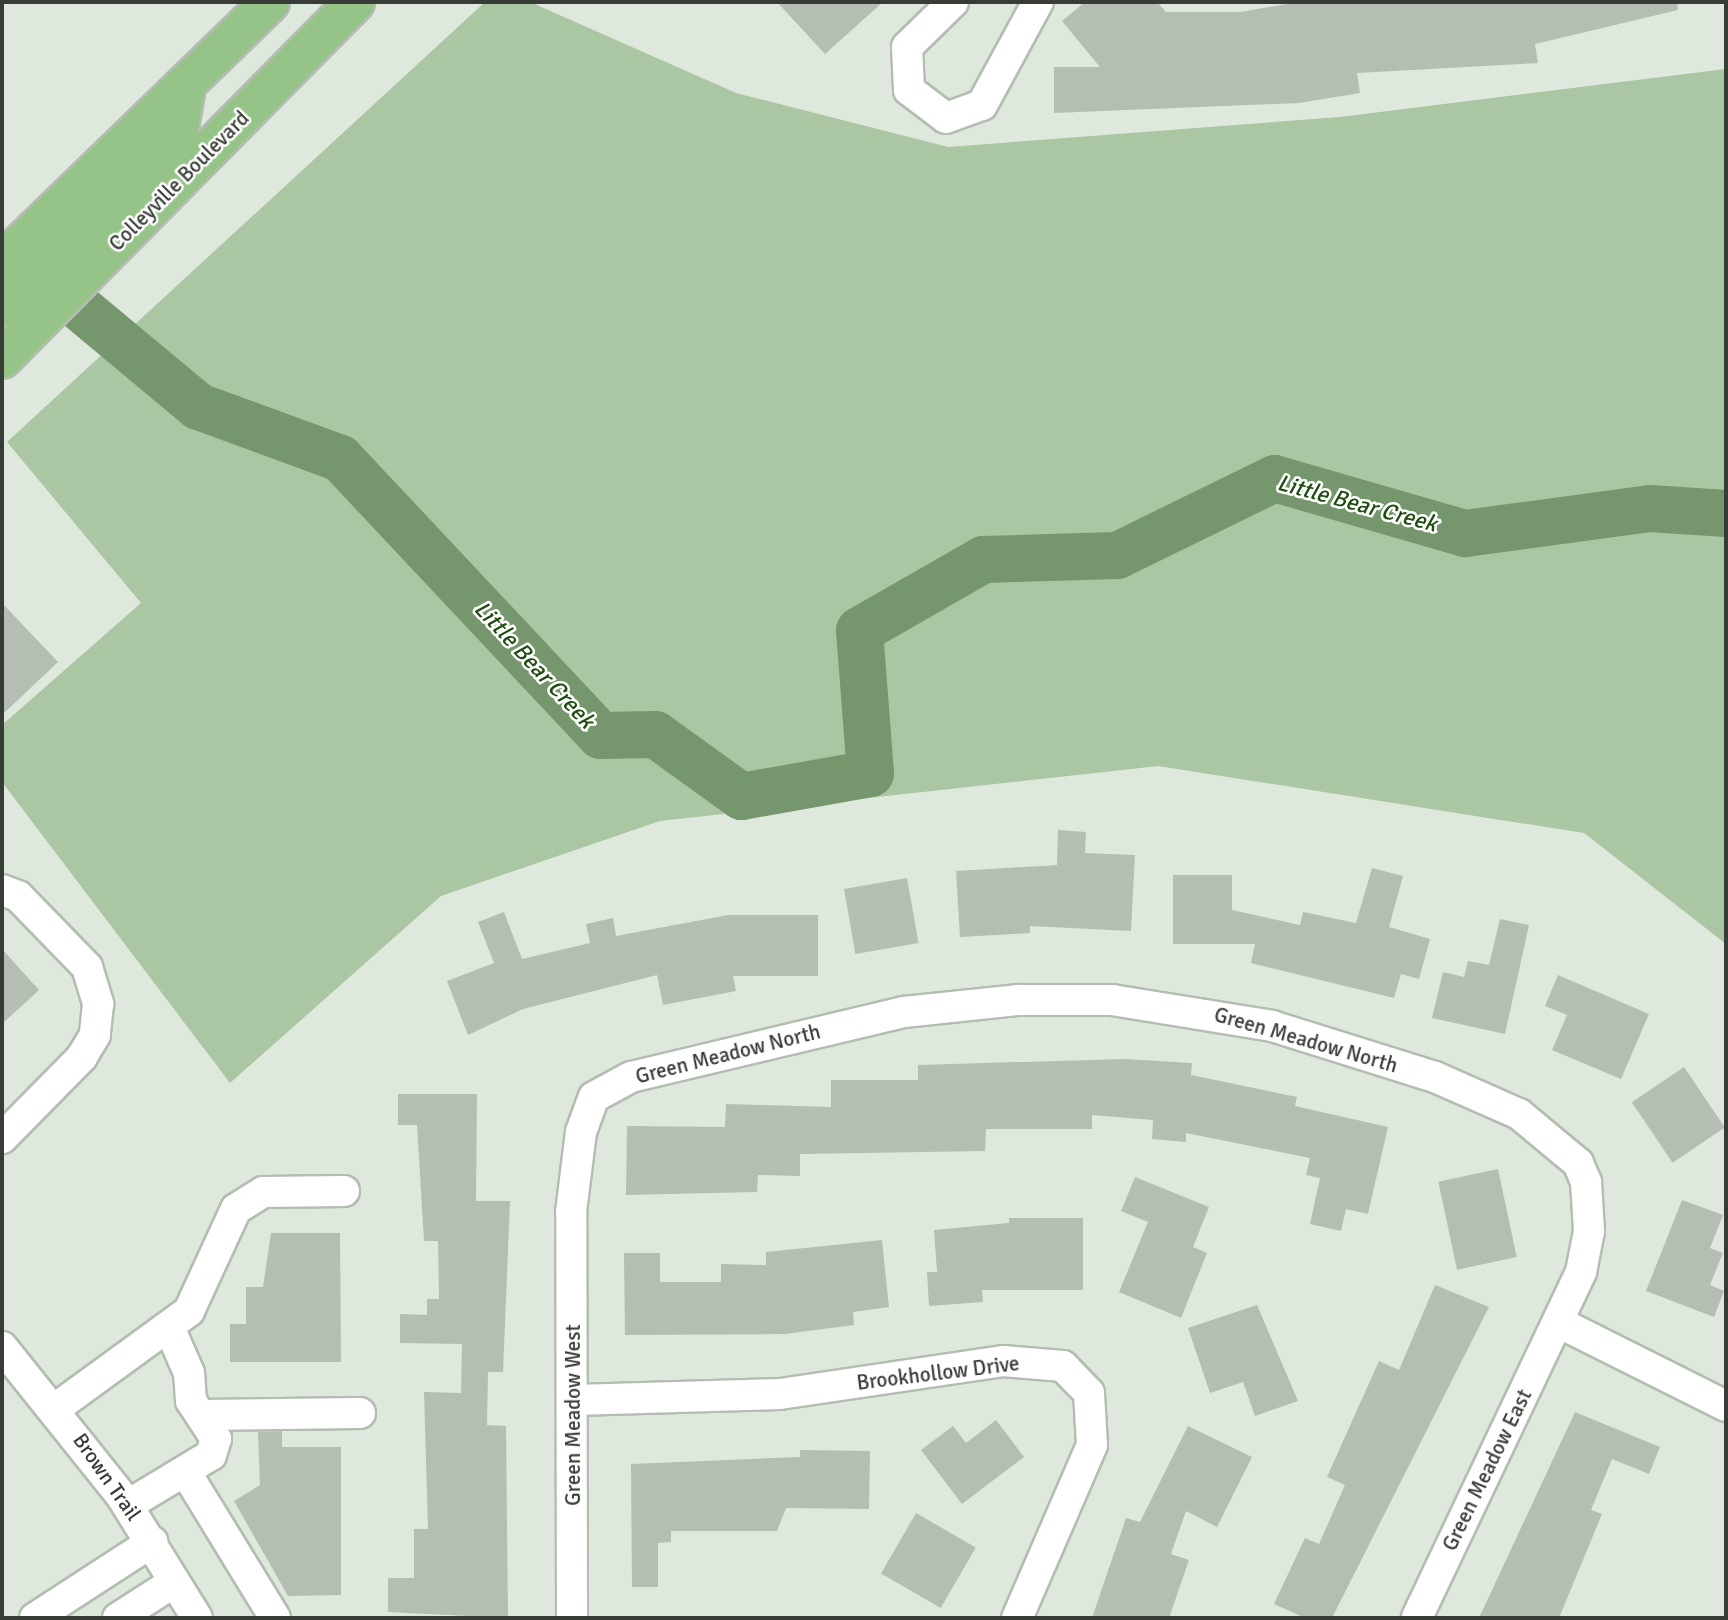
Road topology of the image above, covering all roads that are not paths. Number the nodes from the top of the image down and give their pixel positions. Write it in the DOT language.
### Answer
graph roads {
  1 [pos="270,2"];
  2 [pos="355,2"];
  3 [pos="953,2"];
  4 [pos="1038,2"];
  5 [pos="187,86"];
  6 [pos="2,262"];
  7 [pos="2,307"];
  8 [pos="2,359"];
  9 [pos="2,890"];
  10 [pos="2,1138"];
  11 [pos="345,1191"];
  12 [pos="570,1212"];
  13 [pos="1558,1322"];
  14 [pos="169,1326"];
  15 [pos="2,1347"];
  16 [pos="575,1400"];
  17 [pos="1726,1406"];
  18 [pos="56,1408"];
  19 [pos="360,1413"];
  20 [pos="202,1415"];
  21 [pos="185,1471"];
  22 [pos="128,1505"];
  23 [pos="152,1542"];
  24 [pos="174,1582"];
  25 [pos="35,1618"];
  26 [pos="117,1618"];
  27 [pos="197,1618"];
  28 [pos="275,1618"];
  29 [pos="572,1618"];
  30 [pos="1017,1618"];
  31 [pos="1417,1618"];
  1 -- 5 [label="main road"];
  2 -- 8 [label="main road, Colleyville Boulevard"];
  3 -- 4 [label="street"];
  5 -- 6 [label="main road"];
  5 -- 7 [label="main road"];
  9 -- 10 [label="street"];
  11 -- 14 [label="street"];
  12 -- 13 [label="street, Green Meadow North"];
  12 -- 16 [label="street, Green Meadow West"];
  13 -- 17 [label="street"];
  13 -- 31 [label="street, Green Meadow East"];
  14 -- 18 [label="street"];
  14 -- 20 [label="street"];
  15 -- 18 [label="street, Brown Trail"];
  16 -- 29 [label="street, Green Meadow West"];
  16 -- 30 [label="street, Brookhollow Drive"];
  18 -- 22 [label="street, Brown Trail"];
  19 -- 20 [label="street"];
  20 -- 21 [label="street"];
  21 -- 22 [label="street"];
  21 -- 28 [label="street"];
  22 -- 23 [label="street, Brown Trail"];
  23 -- 24 [label="street, Brown Trail"];
  23 -- 25 [label="street"];
  24 -- 26 [label="street"];
  24 -- 27 [label="street, Brown Trail"];
}
